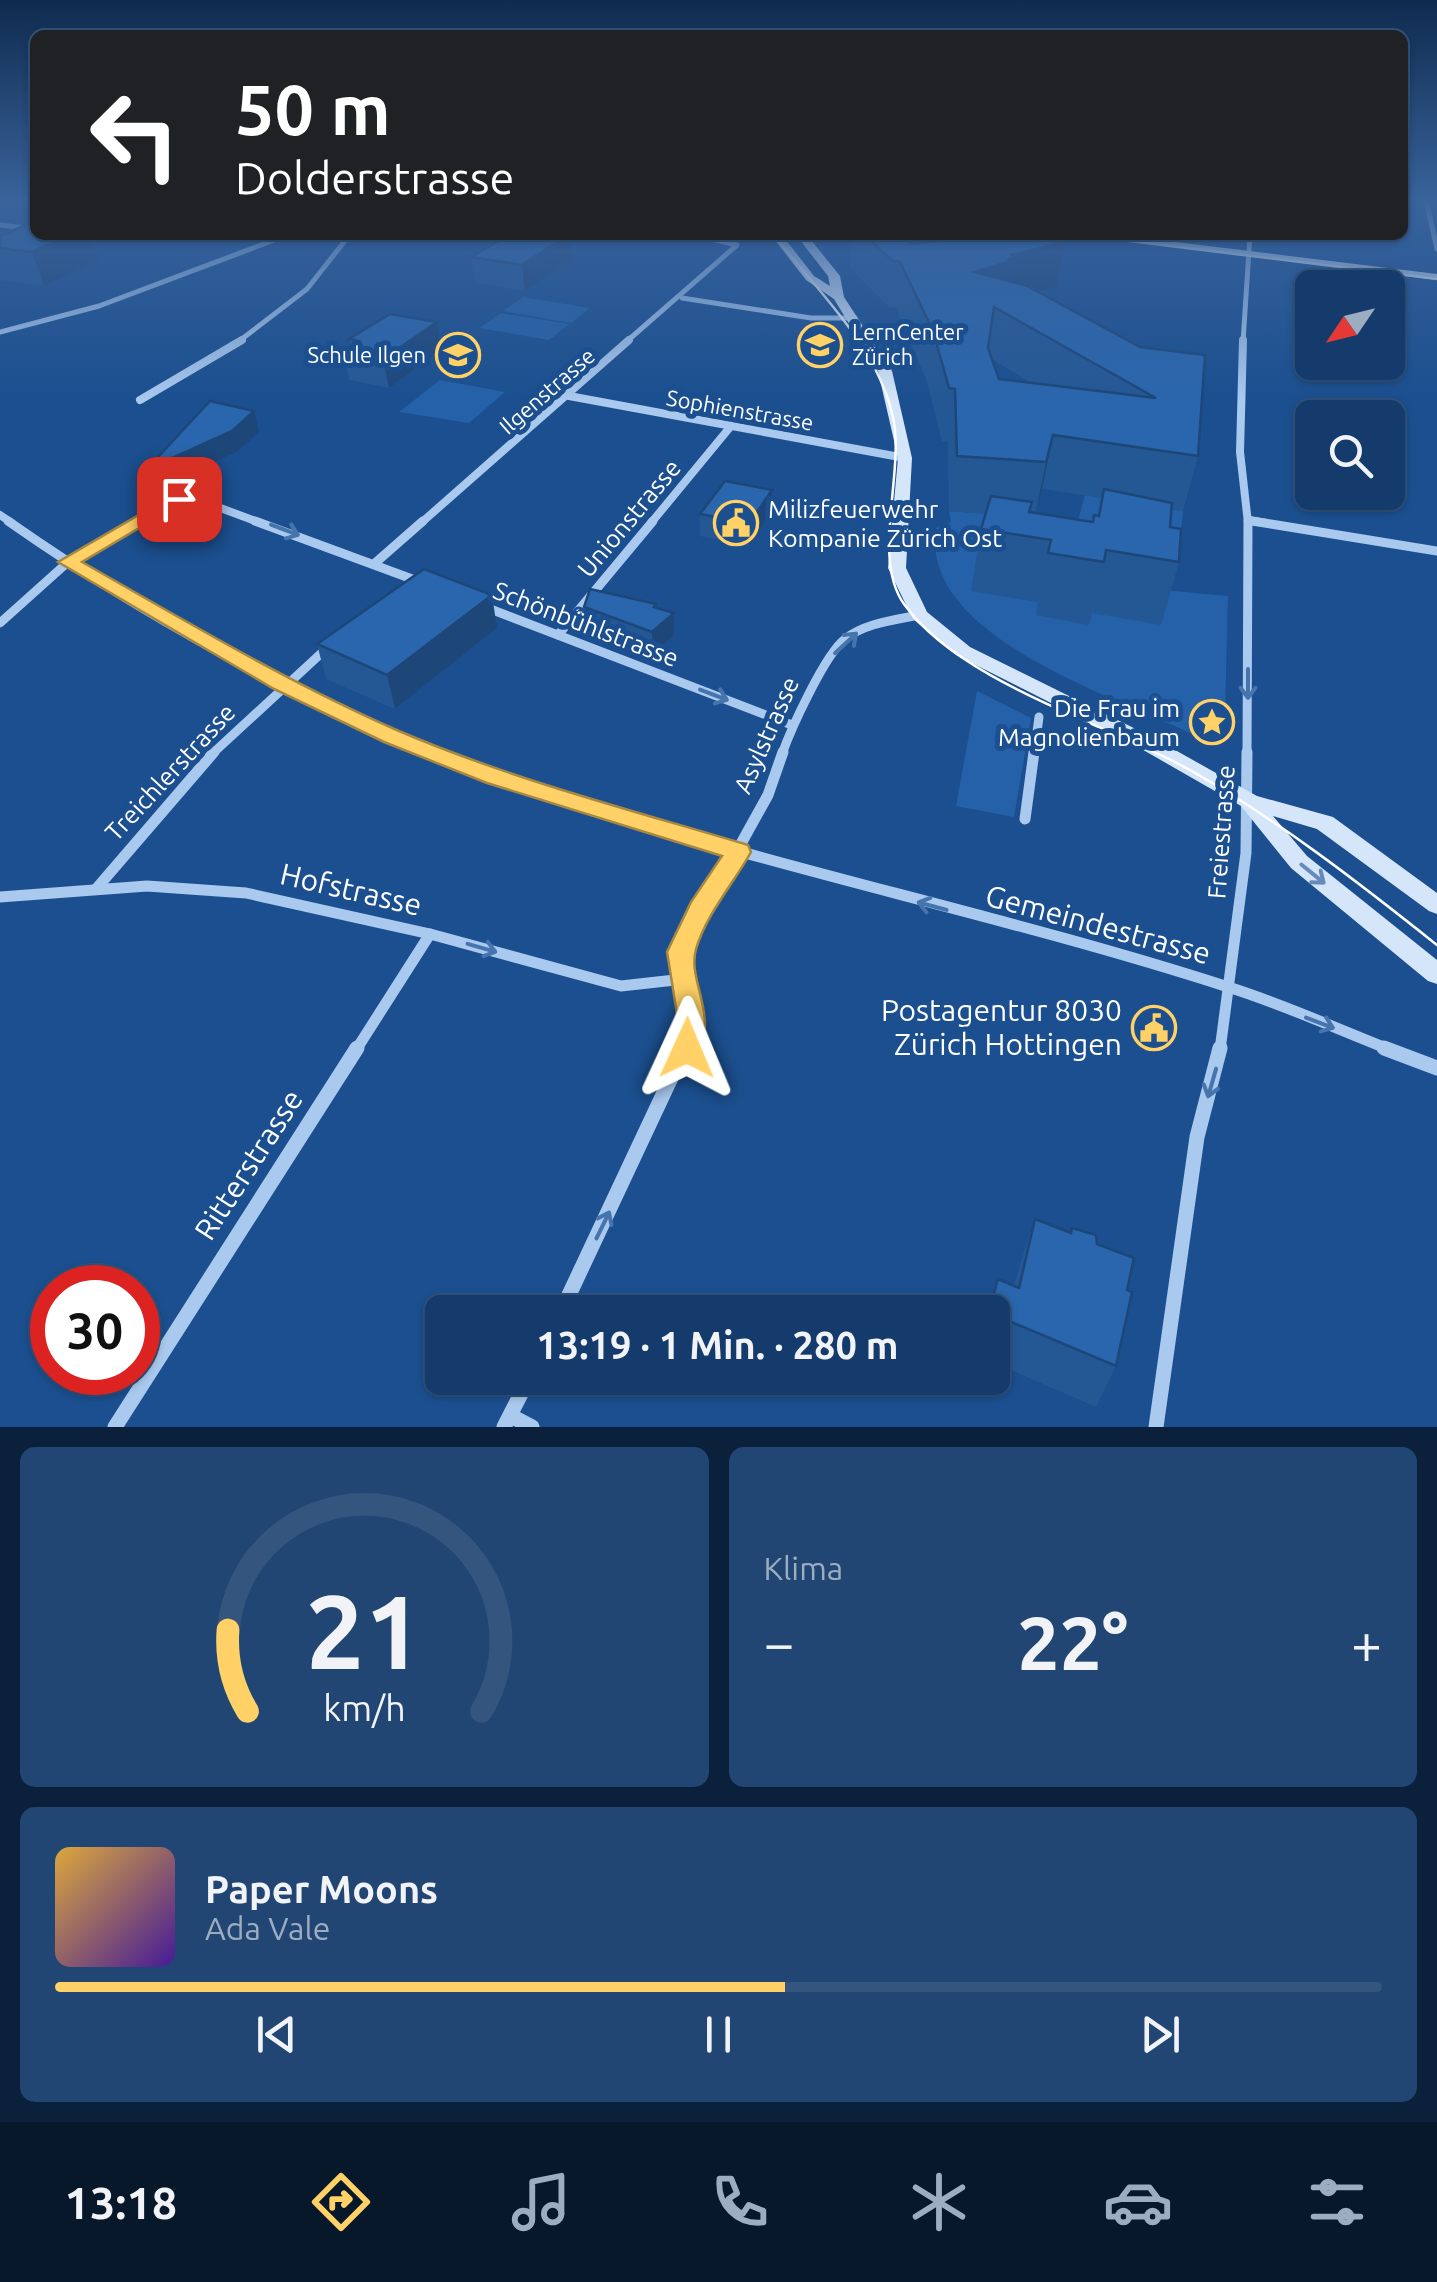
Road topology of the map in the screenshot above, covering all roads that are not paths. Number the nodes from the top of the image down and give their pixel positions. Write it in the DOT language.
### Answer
graph roads {
  1 [pos="204,267"];
  2 [pos="327,267"];
  3 [pos="716,267"];
  4 [pos="801,267"];
  5 [pos="826,267"];
  6 [pos="1246,267"];
  7 [pos="1351,267"];
  8 [pos="1437,277"];
  9 [pos="838,297"];
  10 [pos="682,298"];
  11 [pos="854,318"];
  12 [pos="0,332"];
  13 [pos="569,396"];
  14 [pos="140,400"];
  15 [pos="731,426"];
  16 [pos="905,458"];
  17 [pos="0,515"];
  18 [pos="1248,520"];
  19 [pos="1437,550"];
  20 [pos="68,562"];
  21 [pos="374,564"];
  22 [pos="425,584"];
  23 [pos="442,590"];
  24 [pos="403,594"];
  25 [pos="476,604"];
  26 [pos="919,615"];
  27 [pos="0,622"];
  28 [pos="558,635"];
  29 [pos="338,640"];
  30 [pos="282,684"];
  31 [pos="1039,717"];
  32 [pos="792,725"];
  33 [pos="1249,801"];
  34 [pos="1025,819"];
  35 [pos="738,852"];
  36 [pos="96,889"];
  37 [pos="0,897"];
  38 [pos="1437,905"];
  39 [pos="430,934"];
  40 [pos="1437,974"];
  41 [pos="684,979"];
  42 [pos="1229,987"];
  43 [pos="1437,1068"];
  44 [pos="568,1295"];
  45 [pos="520,1395"];
  46 [pos="507,1421"];
  47 [pos="115,1427"];
  48 [pos="532,1427"];
  49 [pos="1156,1427"];
  1 -- 12 [label="street"];
  2 -- 14 [label="street"];
  3 -- 10 [label="street, Ilgenstrasse"];
  4 -- 9 [label="main road"];
  5 -- 9 [label="main road"];
  6 -- 18 [label="street, Freiestrasse"];
  7 -- 8 [label="main road"];
  9 -- 11 [label="main road"];
  10 -- 11 [label="street"];
  10 -- 13 [label="street, Ilgenstrasse"];
  11 -- 16 [label="main road"];
  13 -- 15 [label="street, Sophienstrasse"];
  13 -- 21 [label="street, Ilgenstrasse"];
  15 -- 16 [label="street, Sophienstrasse"];
  15 -- 28 [label="street, Unionstrasse"];
  16 -- 26 [label="main road"];
  17 -- 20 [label="street, Gemeindestrasse"];
  18 -- 19 [label="street"];
  18 -- 33 [label="street, Freiestrasse, one-way"];
  20 -- 21 [label="street, one-way"];
  20 -- 27 [label="street"];
  20 -- 30 [label="street, Gemeindestrasse"];
  21 -- 22 [label="street"];
  22 -- 23 [label="street"];
  22 -- 24 [label="street"];
  25 -- 28 [label="street, Schönbühlstrasse"];
  32 -- 26 [label="street, Asylstrasse, one-way"];
  26 -- 33 [label="main road"];
  28 -- 32 [label="street, Schönbühlstrasse, one-way"];
  29 -- 30 [label="street, Treichlerstrasse"];
  30 -- 35 [label="street, Gemeindestrasse"];
  30 -- 36 [label="street, Treichlerstrasse"];
  31 -- 34 [label="street"];
  32 -- 35 [label="street, Asylstrasse"];
  33 -- 38 [label="main road"];
  33 -- 40 [label="main road, one-way"];
  33 -- 42 [label="street, Freiestrasse"];
  35 -- 41 [label="street, Asylstrasse"];
  42 -- 35 [label="street, Gemeindestrasse, one-way"];
  36 -- 37 [label="street, Hofstrasse"];
  36 -- 39 [label="street, Hofstrasse"];
  39 -- 41 [label="street, Hofstrasse, one-way"];
  39 -- 47 [label="street, Ritterstrasse"];
  44 -- 41 [label="street, Asylstrasse, one-way"];
  42 -- 43 [label="street, Gemeindestrasse, one-way"];
  42 -- 49 [label="street, Freiestrasse, one-way"];
  45 -- 46 [label="street"];
  46 -- 48 [label="street"];
}
